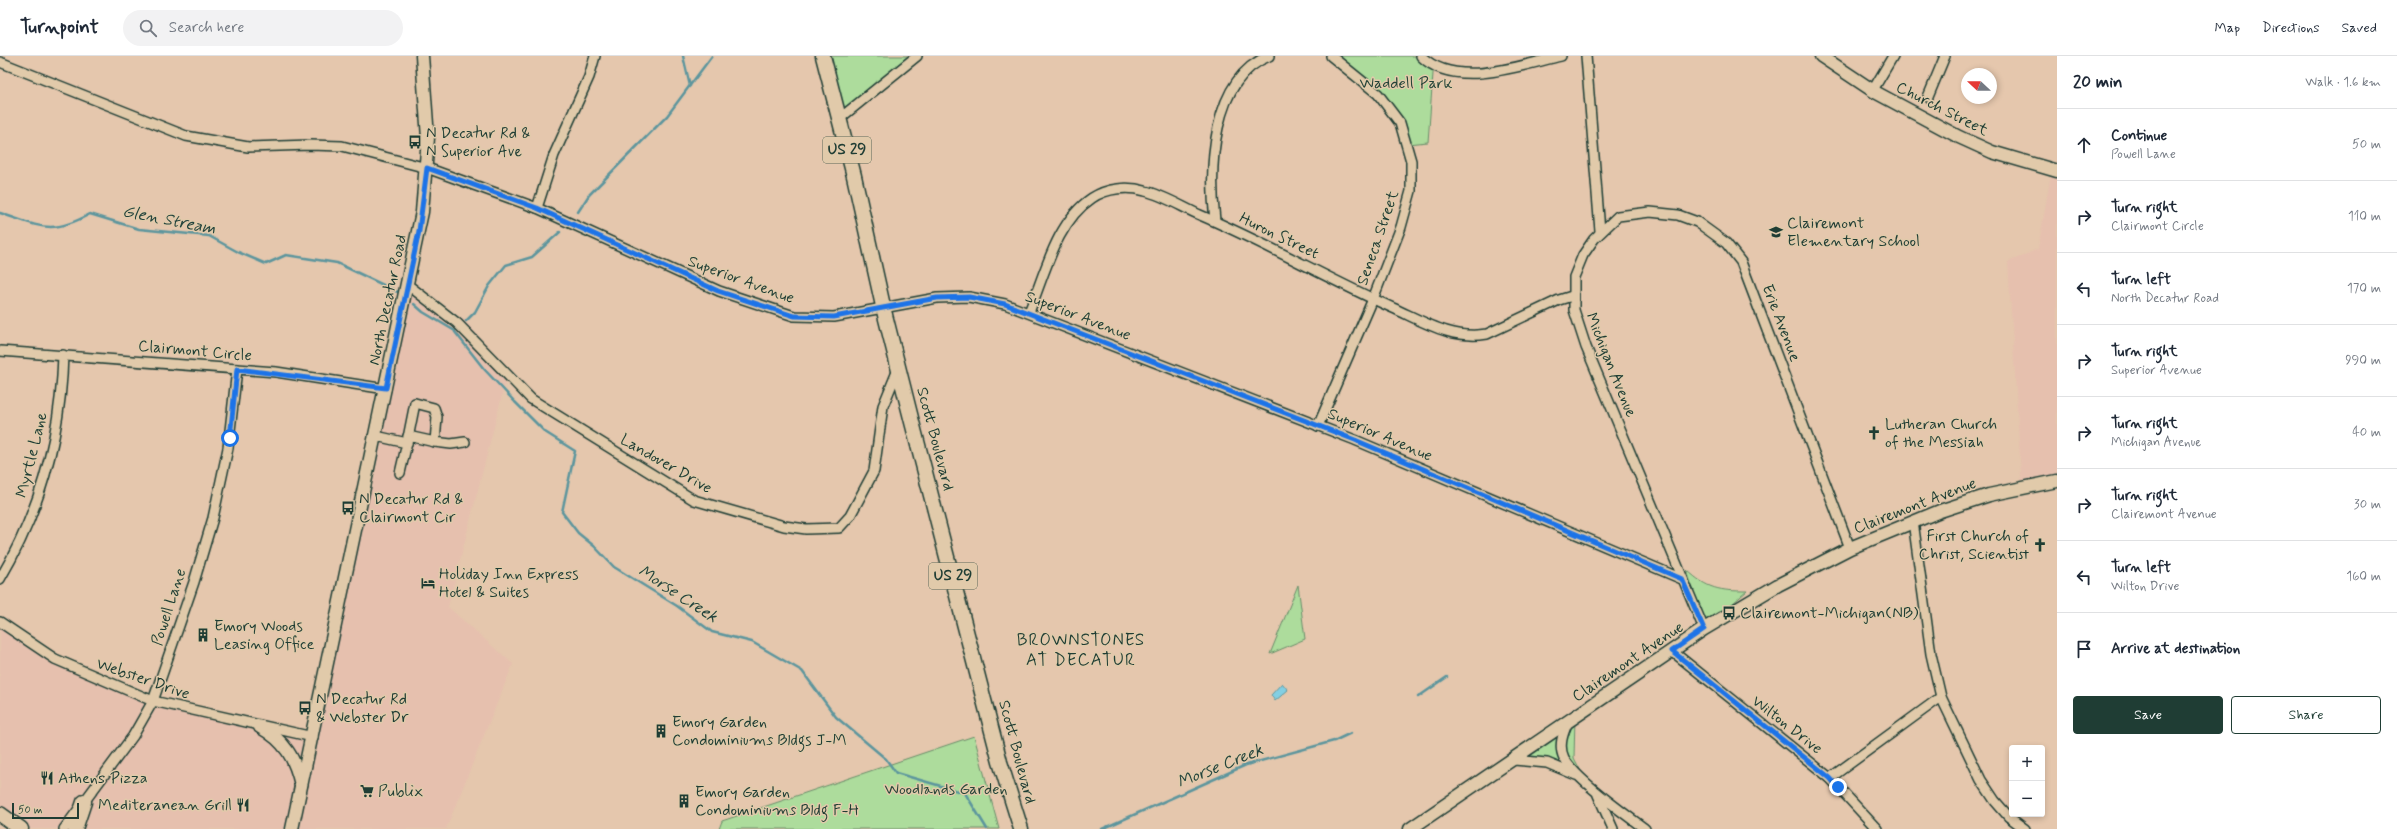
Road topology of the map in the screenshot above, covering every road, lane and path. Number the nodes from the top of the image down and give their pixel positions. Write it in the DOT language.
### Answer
graph roads {
  1 [pos="422,56"];
  2 [pos="595,56"];
  3 [pos="823,56"];
  4 [pos="917,56"];
  5 [pos="1269,56"];
  6 [pos="1331,56"];
  7 [pos="1422,56"];
  8 [pos="1561,56"];
  9 [pos="1586,56"];
  10 [pos="1821,56"];
  11 [pos="1893,56"];
  12 [pos="1945,56"];
  13 [pos="0,62"];
  14 [pos="1873,90"];
  15 [pos="1928,97"];
  16 [pos="839,119"];
  17 [pos="427,168"];
  18 [pos="2057,171"];
  19 [pos="537,208"];
  20 [pos="1215,221"];
  21 [pos="1600,231"];
  22 [pos="408,285"];
  23 [pos="1572,296"];
  24 [pos="1373,299"];
  25 [pos="884,308"];
  26 [pos="1029,312"];
  27 [pos="0,351"];
  28 [pos="63,356"];
  29 [pos="899,367"];
  30 [pos="237,369"];
  31 [pos="386,388"];
  32 [pos="1318,426"];
  33 [pos="376,436"];
  34 [pos="408,440"];
  35 [pos="435,442"];
  36 [pos="465,442"];
  37 [pos="400,473"];
  38 [pos="2057,481"];
  39 [pos="1913,521"];
  40 [pos="1850,548"];
  41 [pos="0,579"];
  42 [pos="1682,579"];
  43 [pos="0,622"];
  44 [pos="1704,629"];
  45 [pos="1672,651"];
  46 [pos="1941,697"];
  47 [pos="153,701"];
  48 [pos="1568,722"];
  49 [pos="260,727"];
  50 [pos="313,737"];
  51 [pos="1514,760"];
  52 [pos="1830,778"];
  53 [pos="1585,781"];
  54 [pos="302,788"];
  55 [pos="1596,790"];
  56 [pos="84,802"];
  57 [pos="0,814"];
  58 [pos="21,829"];
  59 [pos="64,829"];
  60 [pos="75,829"];
  61 [pos="292,829"];
  62 [pos="1021,829"];
  63 [pos="1410,829"];
  64 [pos="1613,829"];
  65 [pos="1645,829"];
  66 [pos="1877,829"];
  67 [pos="2025,829"];
  1 -- 17 [label="main road, North Decatur Road"];
  2 -- 19 [label="street"];
  3 -- 16 [label="main road, Scott Boulevard / US 29"];
  4 -- 16 [label="street"];
  5 -- 20 [label="street"];
  6 -- 24 [label="street, Seneca Street"];
  7 -- 8 [label="street"];
  9 -- 21 [label="street"];
  10 -- 14 [label="main road, Church Street"];
  11 -- 14 [label="street"];
  12 -- 15 [label="street"];
  13 -- 17 [label="street, Superior Avenue"];
  14 -- 18 [label="main road, Church Street"];
  16 -- 25 [label="main road, Scott Boulevard / US 29"];
  17 -- 19 [label="street, Superior Avenue"];
  17 -- 22 [label="main road, North Decatur Road"];
  19 -- 25 [label="street, Superior Avenue"];
  20 -- 24 [label="street, Huron Street"];
  20 -- 26 [label="street, Huron Street"];
  21 -- 23 [label="street, Michigan Avenue"];
  21 -- 40 [label="street, Erie Avenue"];
  22 -- 29 [label="street, Landover Drive"];
  22 -- 31 [label="main road, North Decatur Road"];
  23 -- 24 [label="street, Huron Street"];
  23 -- 42 [label="street, Michigan Avenue"];
  24 -- 32 [label="street, Seneca Street"];
  25 -- 26 [label="street, Superior Avenue"];
  25 -- 29 [label="main road, Scott Boulevard / US 29"];
  26 -- 32 [label="street, Superior Avenue"];
  27 -- 28 [label="street, Clairmont Circle"];
  28 -- 30 [label="street, Clairmont Circle"];
  28 -- 41 [label="street, Myrtle Lane"];
  29 -- 62 [label="main road, Scott Boulevard / US 29"];
  30 -- 31 [label="street, Clairmont Circle"];
  30 -- 47 [label="street, Powell Lane"];
  31 -- 33 [label="main road, North Decatur Road"];
  32 -- 42 [label="street, Superior Avenue"];
  33 -- 34 [label="street"];
  33 -- 50 [label="main road, North Decatur Road"];
  34 -- 35 [label="street"];
  34 -- 35 [label="street"];
  34 -- 37 [label="street"];
  35 -- 36 [label="street"];
  38 -- 39 [label="main road, Clairemont Avenue"];
  39 -- 40 [label="main road, Clairemont Avenue"];
  39 -- 46 [label="street"];
  40 -- 44 [label="main road, Clairemont Avenue"];
  42 -- 44 [label="street, Michigan Avenue"];
  43 -- 47 [label="street, Webster Drive"];
  44 -- 45 [label="main road, Clairemont Avenue"];
  45 -- 48 [label="main road, Clairemont Avenue"];
  45 -- 52 [label="street, Wilton Drive"];
  46 -- 52 [label="street"];
  46 -- 67 [label="street"];
  47 -- 49 [label="street, Webster Drive"];
  47 -- 56 [label="street, Powell Lane"];
  48 -- 51 [label="main road, Clairemont Avenue"];
  48 -- 53 [label="street"];
  49 -- 50 [label="street, Webster Drive"];
  49 -- 54 [label="main road"];
  50 -- 54 [label="main road, North Decatur Road"];
  51 -- 53 [label="street"];
  51 -- 63 [label="main road, Clairemont Avenue"];
  52 -- 66 [label="street, Wilton Drive"];
  53 -- 55 [label="street"];
  54 -- 61 [label="main road, North Decatur Road"];
  55 -- 64 [label="street"];
  55 -- 65 [label="street"];
  56 -- 59 [label="street, Powell Lane"];
  56 -- 60 [label="main road"];
  57 -- 58 [label="main road"];
}
